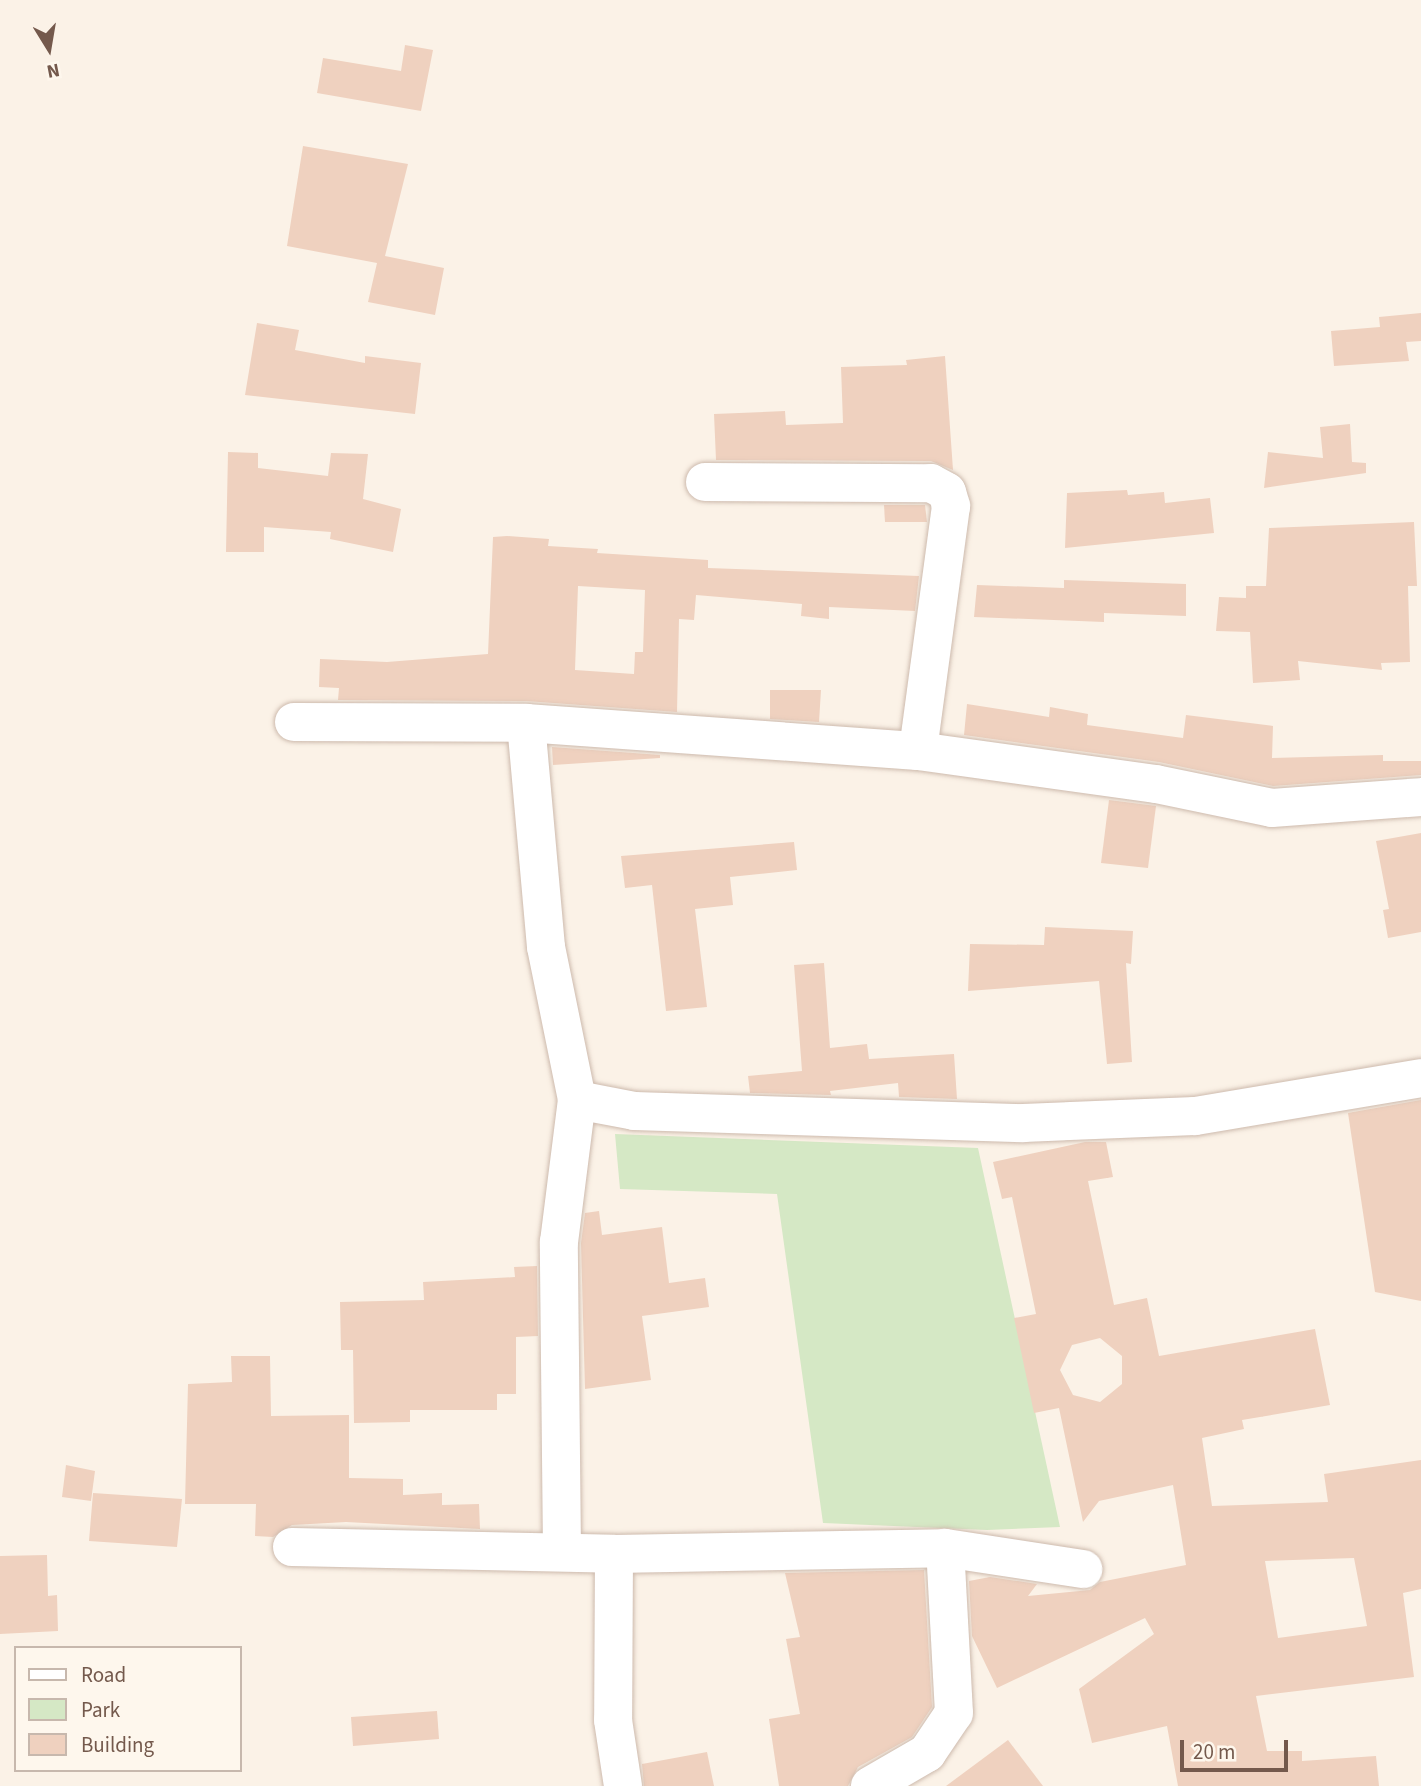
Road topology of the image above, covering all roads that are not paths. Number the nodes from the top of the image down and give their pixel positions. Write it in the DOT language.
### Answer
graph roads {
  1 [pos="705,482"];
  2 [pos="294,722"];
  3 [pos="526,723"];
  4 [pos="918,751"];
  5 [pos="1421,797"];
  6 [pos="1421,1079"];
  7 [pos="577,1100"];
  8 [pos="292,1547"];
  9 [pos="945,1548"];
  10 [pos="562,1551"];
  11 [pos="614,1554"];
  12 [pos="1083,1569"];
  13 [pos="624,1786"];
  14 [pos="870,1786"];
  1 -- 4 [label="street"];
  2 -- 3 [label="street"];
  3 -- 4 [label="street"];
  3 -- 7 [label="street"];
  4 -- 5 [label="street"];
  6 -- 7 [label="street"];
  7 -- 10 [label="street"];
  8 -- 10 [label="street"];
  9 -- 11 [label="street"];
  9 -- 12 [label="street"];
  9 -- 14 [label="street"];
  10 -- 11 [label="street"];
  11 -- 13 [label="street"];
}
